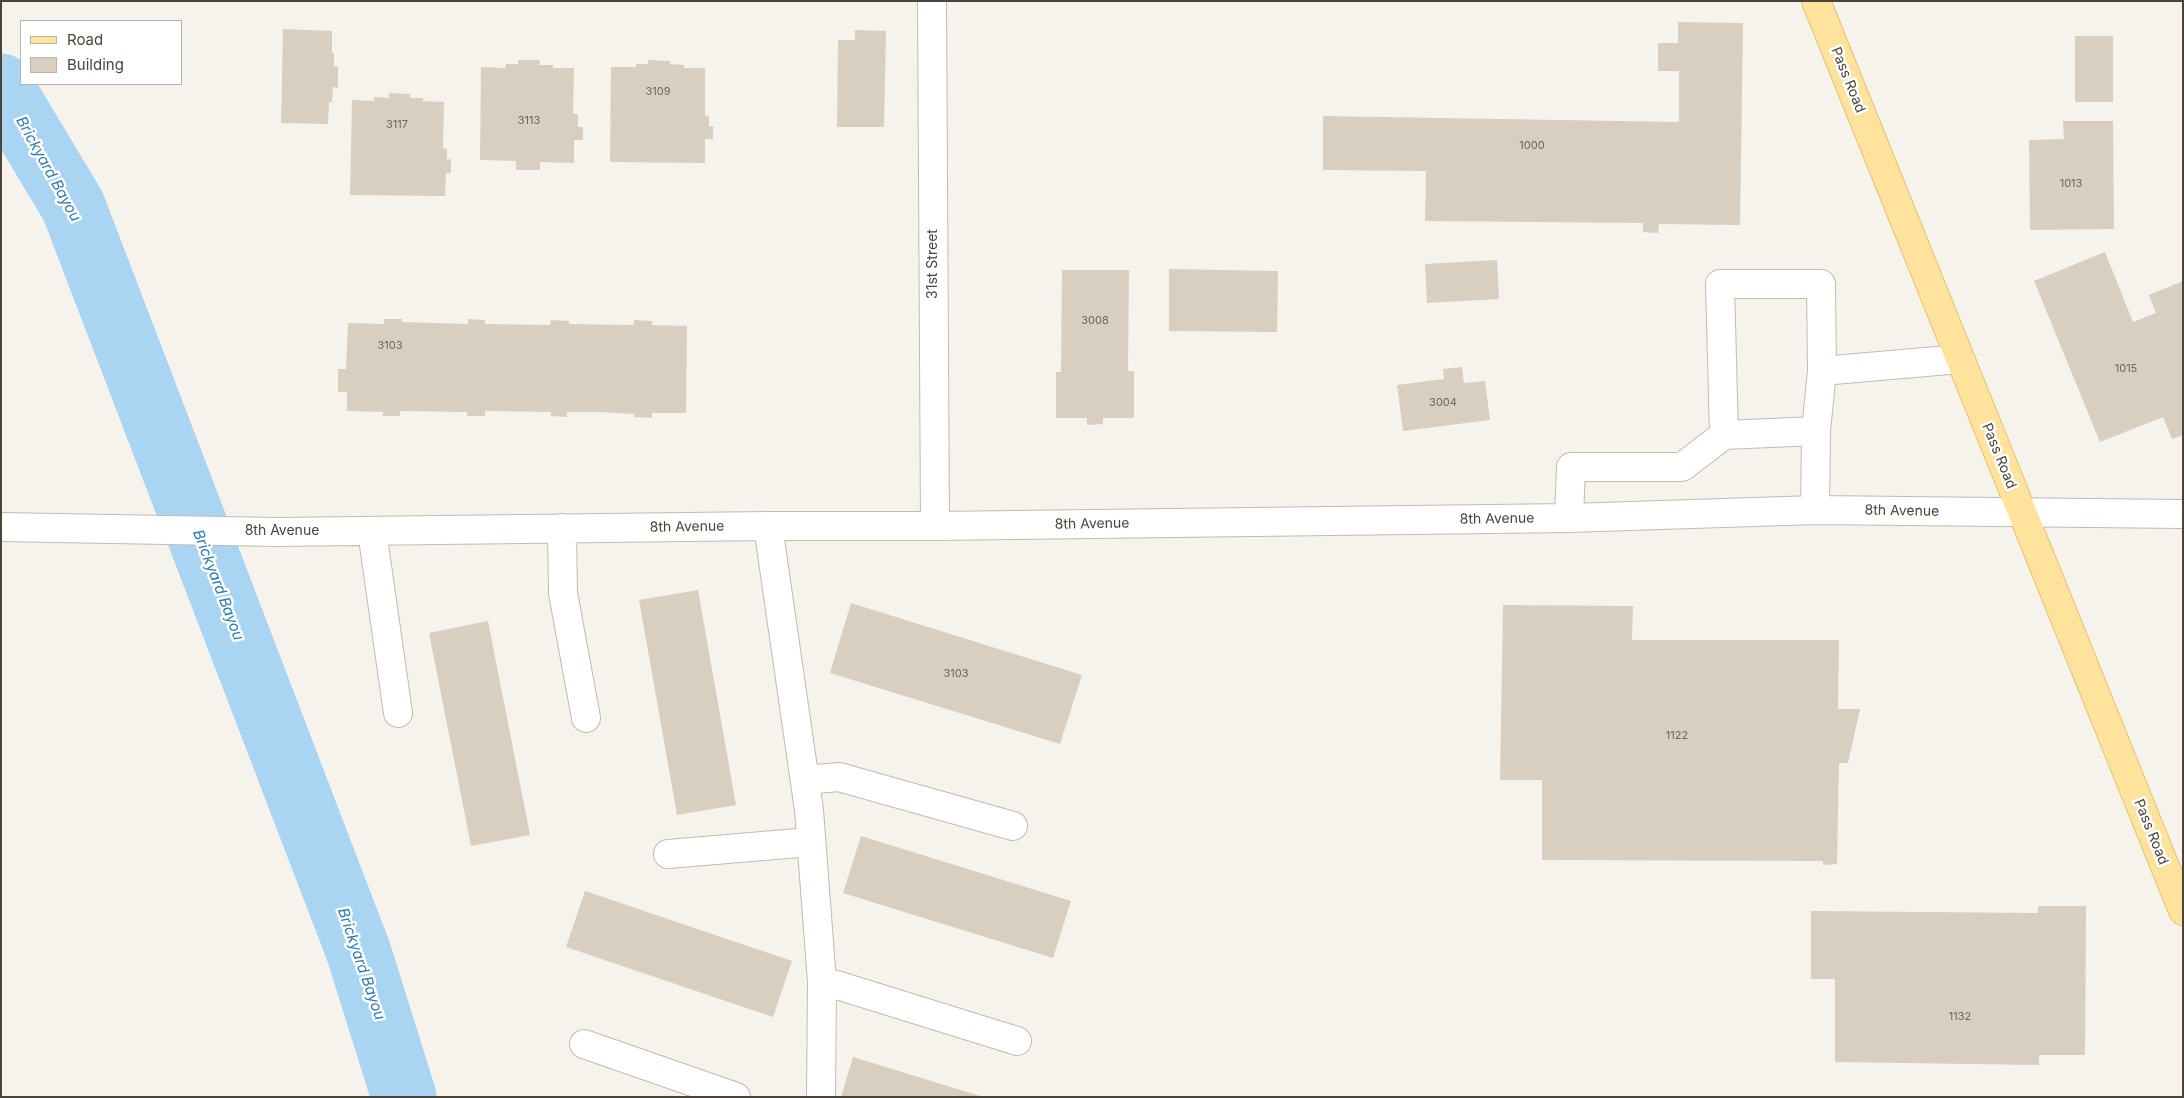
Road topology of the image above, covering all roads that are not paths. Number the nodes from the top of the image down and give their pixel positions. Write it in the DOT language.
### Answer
graph roads {
  1 [pos="932,1"];
  2 [pos="1816,1"];
  3 [pos="1960,359"];
  4 [pos="1822,371"];
  5 [pos="1816,430"];
  6 [pos="1724,435"];
  7 [pos="1815,510"];
  8 [pos="2022,512"];
  9 [pos="2183,514"];
  10 [pos="1569,518"];
  11 [pos="768,526"];
  12 [pos="935,526"];
  13 [pos="1,527"];
  14 [pos="562,528"];
  15 [pos="372,531"];
  16 [pos="398,713"];
  17 [pos="586,718"];
  18 [pos="805,780"];
  19 [pos="1013,826"];
  20 [pos="810,842"];
  21 [pos="668,854"];
  22 [pos="2183,911"];
  23 [pos="822,982"];
  24 [pos="1017,1042"];
  25 [pos="584,1044"];
  26 [pos="736,1097"];
  27 [pos="821,1097"];
  1 -- 12 [label="street, 31st Street"];
  2 -- 3 [label="main road, Pass Road"];
  3 -- 4 [label="street"];
  3 -- 8 [label="main road, Pass Road"];
  4 -- 5 [label="street"];
  4 -- 6 [label="street"];
  5 -- 6 [label="street"];
  5 -- 7 [label="street"];
  6 -- 10 [label="street"];
  7 -- 8 [label="street, 8th Avenue"];
  7 -- 10 [label="street, 8th Avenue"];
  8 -- 9 [label="street, 8th Avenue"];
  8 -- 22 [label="main road, Pass Road"];
  10 -- 12 [label="street, 8th Avenue"];
  11 -- 12 [label="street, 8th Avenue"];
  11 -- 14 [label="street, 8th Avenue"];
  11 -- 18 [label="street"];
  13 -- 15 [label="street, 8th Avenue"];
  14 -- 15 [label="street, 8th Avenue"];
  14 -- 17 [label="street"];
  15 -- 16 [label="street"];
  18 -- 19 [label="street"];
  18 -- 20 [label="street"];
  20 -- 21 [label="street"];
  20 -- 23 [label="street"];
  23 -- 24 [label="street"];
  23 -- 27 [label="street"];
  25 -- 26 [label="street"];
}
